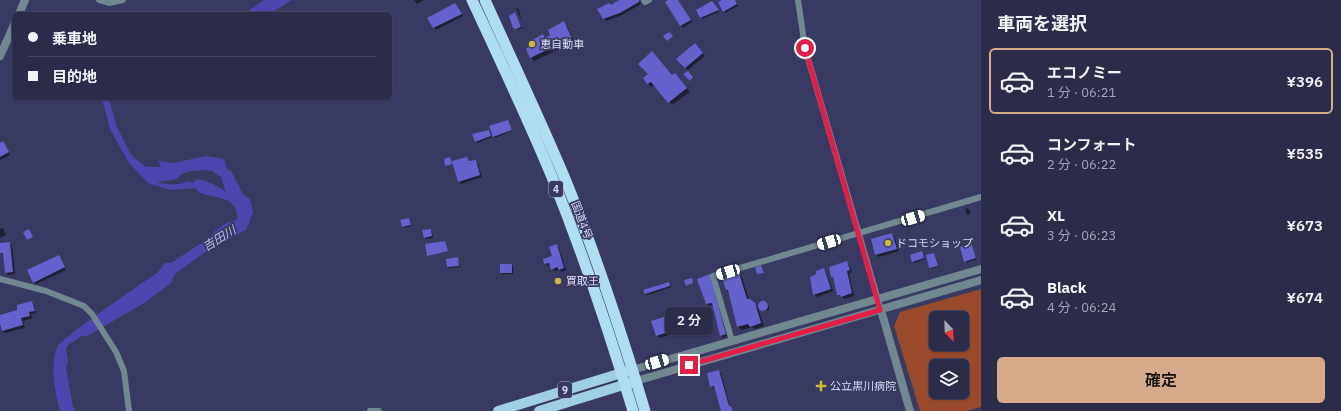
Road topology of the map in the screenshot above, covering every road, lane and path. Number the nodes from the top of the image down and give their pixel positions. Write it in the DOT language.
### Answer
graph roads {
  1 [pos="25,0"];
  2 [pos="99,0"];
  3 [pos="122,0"];
  4 [pos="472,0"];
  5 [pos="485,0"];
  6 [pos="644,0"];
  7 [pos="649,0"];
  8 [pos="798,0"];
  9 [pos="20,12"];
  10 [pos="12,29"];
  11 [pos="0,56"];
  12 [pos="981,197"];
  13 [pos="858,234"];
  14 [pos="981,269"];
  15 [pos="0,279"];
  16 [pos="981,280"];
  17 [pos="878,299"];
  18 [pos="880,310"];
  19 [pos="732,341"];
  20 [pos="632,370"];
  21 [pos="622,373"];
  22 [pos="636,381"];
  23 [pos="625,384"];
  24 [pos="128,411"];
  25 [pos="370,411"];
  26 [pos="379,411"];
  27 [pos="498,411"];
  28 [pos="539,411"];
  29 [pos="633,411"];
  30 [pos="645,411"];
  31 [pos="910,411"];
  1 -- 9 [label="street"];
  2 -- 3 [label="street"];
  4 -- 21 [label="highway, 国道4号 / 4"];
  5 -- 20 [label="highway, 国道4号 / 4"];
  6 -- 7 [label="street"];
  8 -- 13 [label="street"];
  10 -- 11 [label="street"];
  12 -- 13 [label="street"];
  13 -- 17 [label="street"];
  13 -- 19 [label="street"];
  14 -- 17 [label="street"];
  15 -- 24 [label="street"];
  16 -- 18 [label="street"];
  17 -- 18 [label="street"];
  17 -- 19 [label="street"];
  18 -- 22 [label="street"];
  18 -- 31 [label="street"];
  19 -- 20 [label="street"];
  20 -- 21 [label="main road, 9"];
  20 -- 22 [label="highway, 国道4号 / 4"];
  21 -- 23 [label="highway, 国道4号 / 4"];
  21 -- 27 [label="main road, 9"];
  22 -- 23 [label="main road, 9"];
  22 -- 30 [label="highway, 国道4号 / 4"];
  23 -- 28 [label="main road, 9"];
  23 -- 29 [label="highway, 国道4号 / 4"];
  25 -- 26 [label="street"];
}
